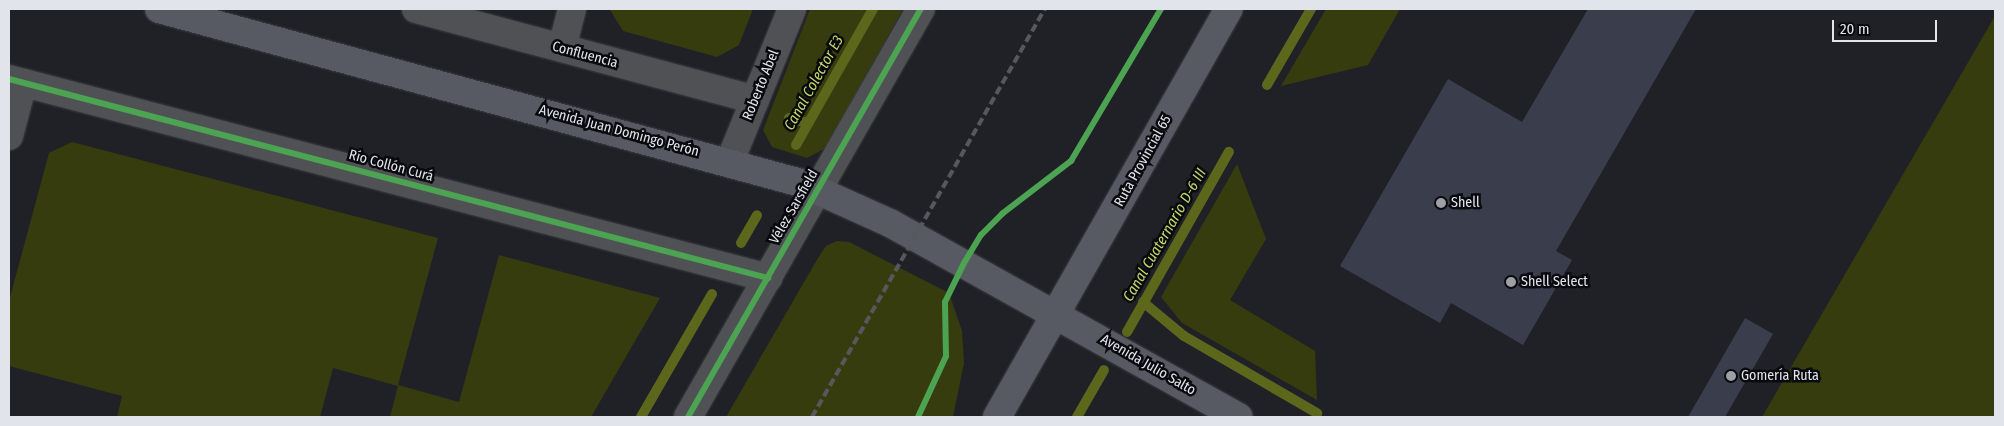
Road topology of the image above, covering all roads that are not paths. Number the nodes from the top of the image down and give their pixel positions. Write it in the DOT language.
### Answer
graph roads {
  1 [pos="158,9"];
  2 [pos="416,9"];
  3 [pos="572,9"];
  4 [pos="792,9"];
  5 [pos="921,9"];
  6 [pos="1229,9"];
  7 [pos="562,48"];
  8 [pos="16,81"];
  9 [pos="755,100"];
  10 [pos="9,136"];
  11 [pos="730,161"];
  12 [pos="818,189"];
  13 [pos="768,278"];
  14 [pos="1056,314"];
  15 [pos="688,417"];
  16 [pos="997,417"];
  17 [pos="1239,417"];
  1 -- 11 [label="main road, Avenida Juan Domingo Perón"];
  2 -- 7 [label="street, Confluencia"];
  3 -- 7 [label="street"];
  4 -- 9 [label="street, Roberto Abel"];
  5 -- 12 [label="street, Vélez Sarsfield"];
  6 -- 14 [label="main road, Ruta Provincial 65"];
  7 -- 9 [label="street, Confluencia"];
  8 -- 10 [label="street"];
  8 -- 13 [label="street, Río Collón Curá"];
  9 -- 11 [label="street, Roberto Abel"];
  11 -- 12 [label="main road, Avenida Juan Domingo Perón"];
  12 -- 13 [label="street, Vélez Sarsfield"];
  12 -- 14 [label="main road, Avenida Juan Domingo Perón"];
  13 -- 15 [label="street, Vélez Sarsfield"];
  14 -- 16 [label="main road, Ruta Provincial 65"];
  14 -- 17 [label="main road, Avenida Julio Salto"];
}
